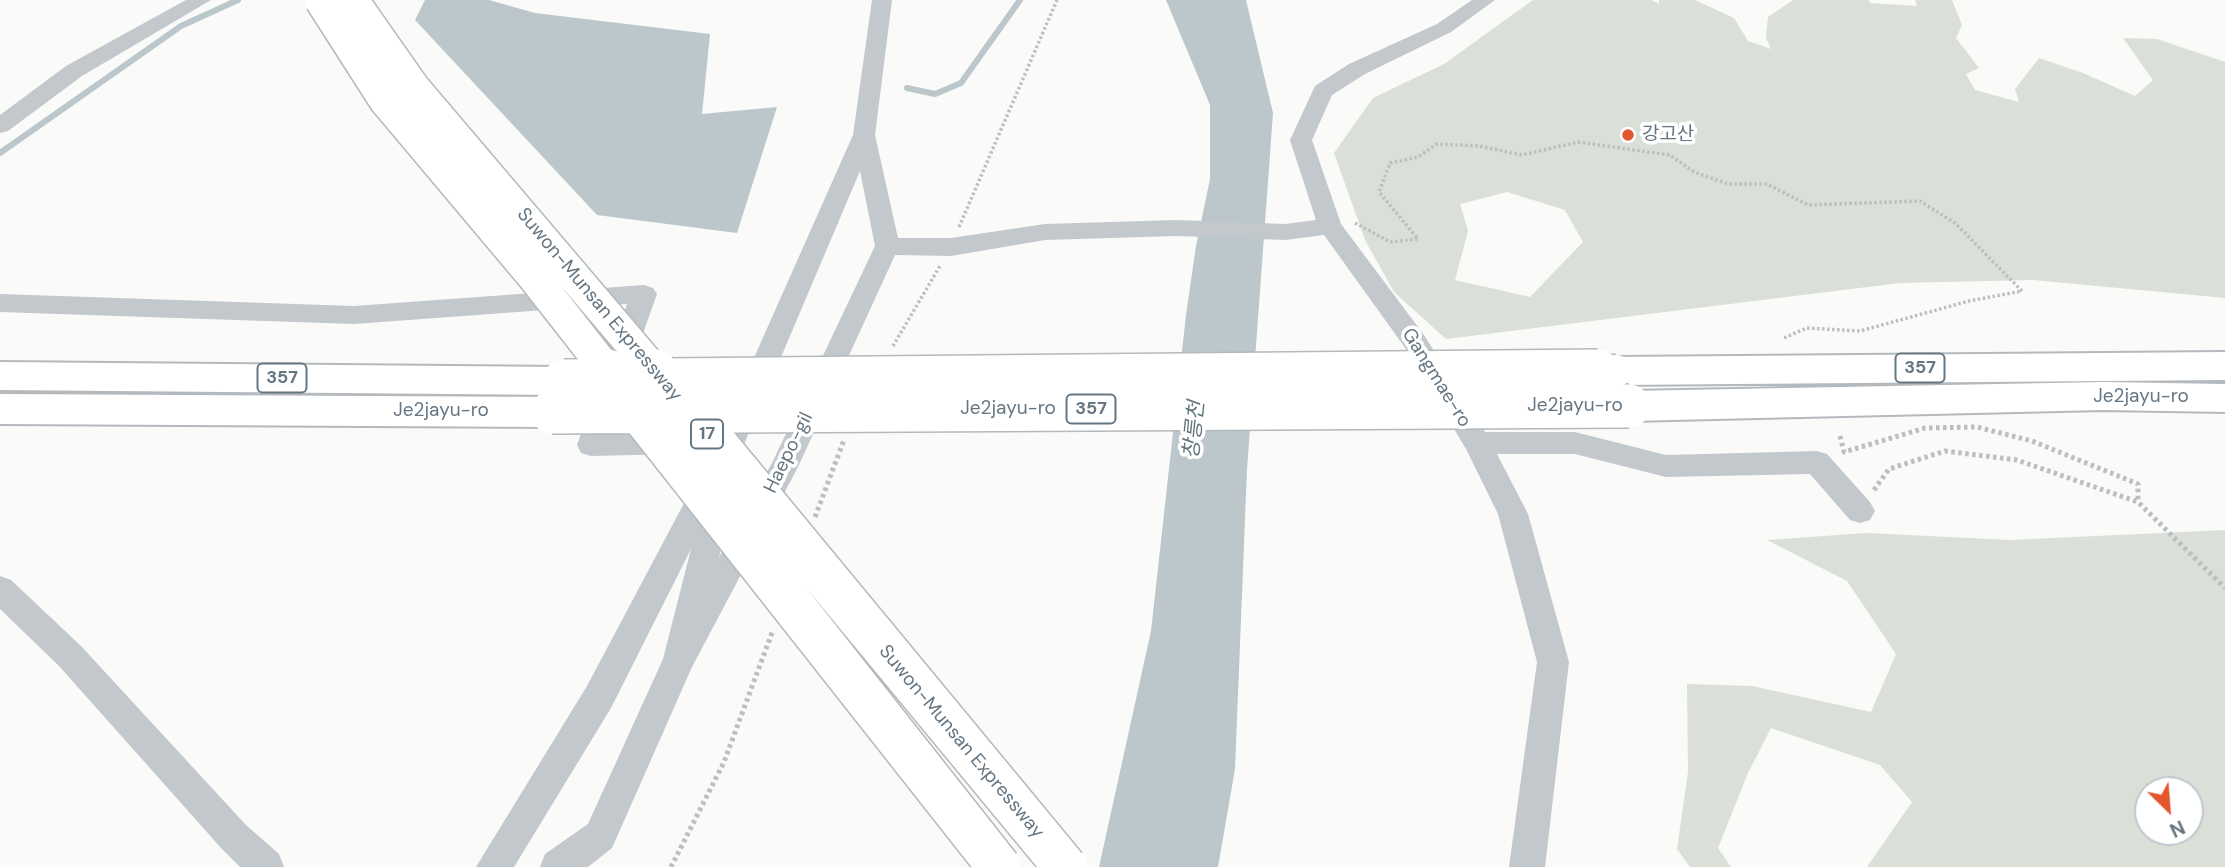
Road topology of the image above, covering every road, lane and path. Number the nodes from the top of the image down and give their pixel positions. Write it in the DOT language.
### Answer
graph roads {
  1 [pos="201,0"];
  2 [pos="321,0"];
  3 [pos="352,0"];
  4 [pos="882,0"];
  5 [pos="1485,0"];
  6 [pos="0,126"];
  7 [pos="864,135"];
  8 [pos="1340,223"];
  9 [pos="887,246"];
  10 [pos="0,303"];
  11 [pos="1784,338"];
  12 [pos="2225,366"];
  13 [pos="0,376"];
  14 [pos="558,396"];
  15 [pos="2225,398"];
  16 [pos="0,409"];
  17 [pos="1840,436"];
  18 [pos="731,442"];
  19 [pos="1477,443"];
  20 [pos="2138,502"];
  21 [pos="1860,511"];
  22 [pos="2225,588"];
  23 [pos="0,589"];
  24 [pos="679,659"];
  25 [pos="266,867"];
  26 [pos="494,867"];
  27 [pos="558,867"];
  28 [pos="999,867"];
  29 [pos="1065,867"];
  30 [pos="1527,867"];
  1 -- 6 [label="street"];
  2 -- 28 [label="highway, Suwon-Munsan Expressway / 17, bridge"];
  3 -- 29 [label="highway, Suwon-Munsan Expressway / 17, bridge"];
  4 -- 7 [label="street"];
  5 -- 8 [label="street, Gangmae-ro"];
  7 -- 9 [label="street"];
  7 -- 18 [label="street"];
  8 -- 9 [label="street"];
  8 -- 11 [label="path"];
  8 -- 19 [label="street, Gangmae-ro"];
  9 -- 24 [label="street, Haepo-gil"];
  10 -- 18 [label="street"];
  12 -- 14 [label="highway, Je2jayu-ro / 357, bridge"];
  13 -- 14 [label="highway, Je2jayu-ro / 357"];
  14 -- 15 [label="highway, Je2jayu-ro / 357, bridge"];
  14 -- 16 [label="highway, Je2jayu-ro / 357"];
  17 -- 20 [label="path"];
  18 -- 24 [label="street"];
  18 -- 26 [label="street"];
  19 -- 21 [label="street"];
  19 -- 30 [label="street, Gangmae-ro"];
  20 -- 21 [label="path"];
  20 -- 22 [label="path"];
  23 -- 25 [label="street"];
  24 -- 27 [label="street, Haepo-gil"];
}
